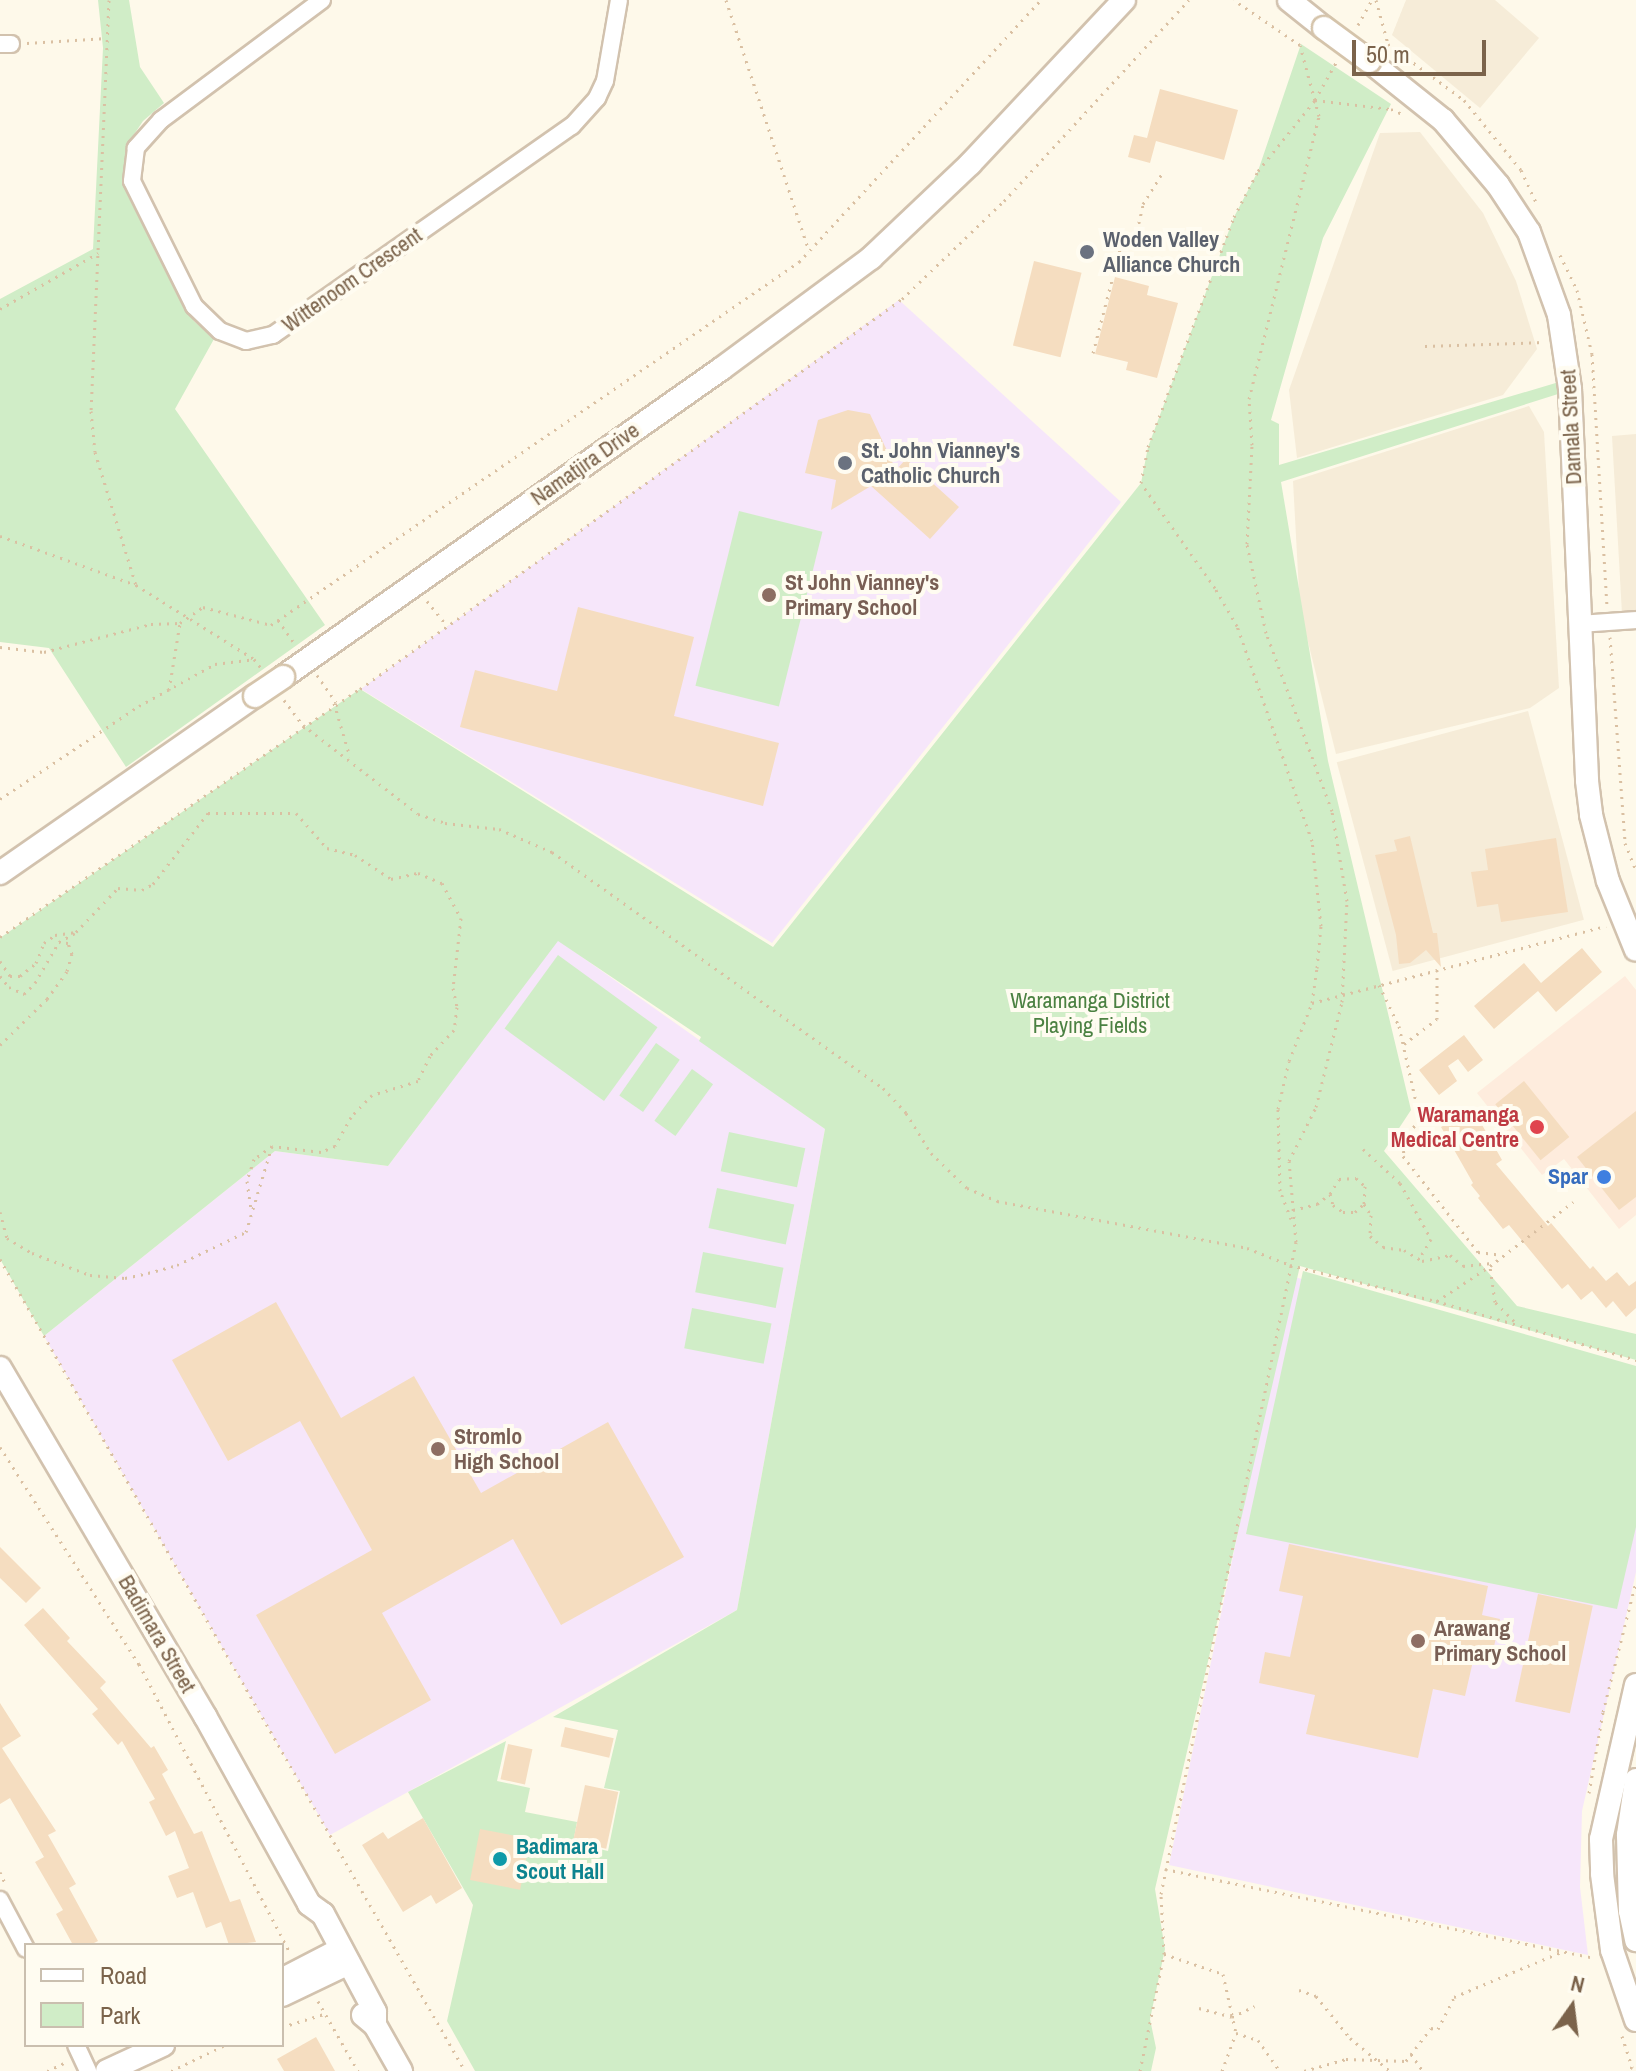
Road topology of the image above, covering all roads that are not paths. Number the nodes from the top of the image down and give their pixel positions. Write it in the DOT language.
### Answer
graph roads {
  1 [pos="322,0"];
  2 [pos="619,0"];
  3 [pos="1124,0"];
  4 [pos="1289,2"];
  5 [pos="1636,620"];
  6 [pos="1580,624"];
  7 [pos="0,873"];
  8 [pos="1632,938"];
  9 [pos="0,1368"];
  10 [pos="1636,1685"];
  11 [pos="1631,1724"];
  12 [pos="1636,1780"];
  13 [pos="0,1900"];
  14 [pos="1636,1940"];
  15 [pos="24,1945"];
  16 [pos="339,1959"];
  17 [pos="284,1979"];
  18 [pos="284,1994"];
  19 [pos="1636,2020"];
  20 [pos="77,2047"];
  21 [pos="159,2047"];
  22 [pos="88,2071"];
  23 [pos="107,2071"];
  24 [pos="401,2071"];
  1 -- 2 [label="street, Wittenoom Crescent"];
  3 -- 7 [label="main road, Namatjira Drive, bridge"];
  4 -- 6 [label="main road, Damala Street, bridge"];
  5 -- 6 [label="street"];
  6 -- 8 [label="main road, Damala Street"];
  9 -- 16 [label="main road, Badimara Street"];
  10 -- 11 [label="main road"];
  11 -- 19 [label="main road"];
  12 -- 14 [label="main road"];
  13 -- 15 [label="street"];
  16 -- 17 [label="main road"];
  16 -- 18 [label="main road"];
  16 -- 24 [label="main road, Badimara Street"];
  20 -- 22 [label="street"];
  21 -- 23 [label="main road"];
}
